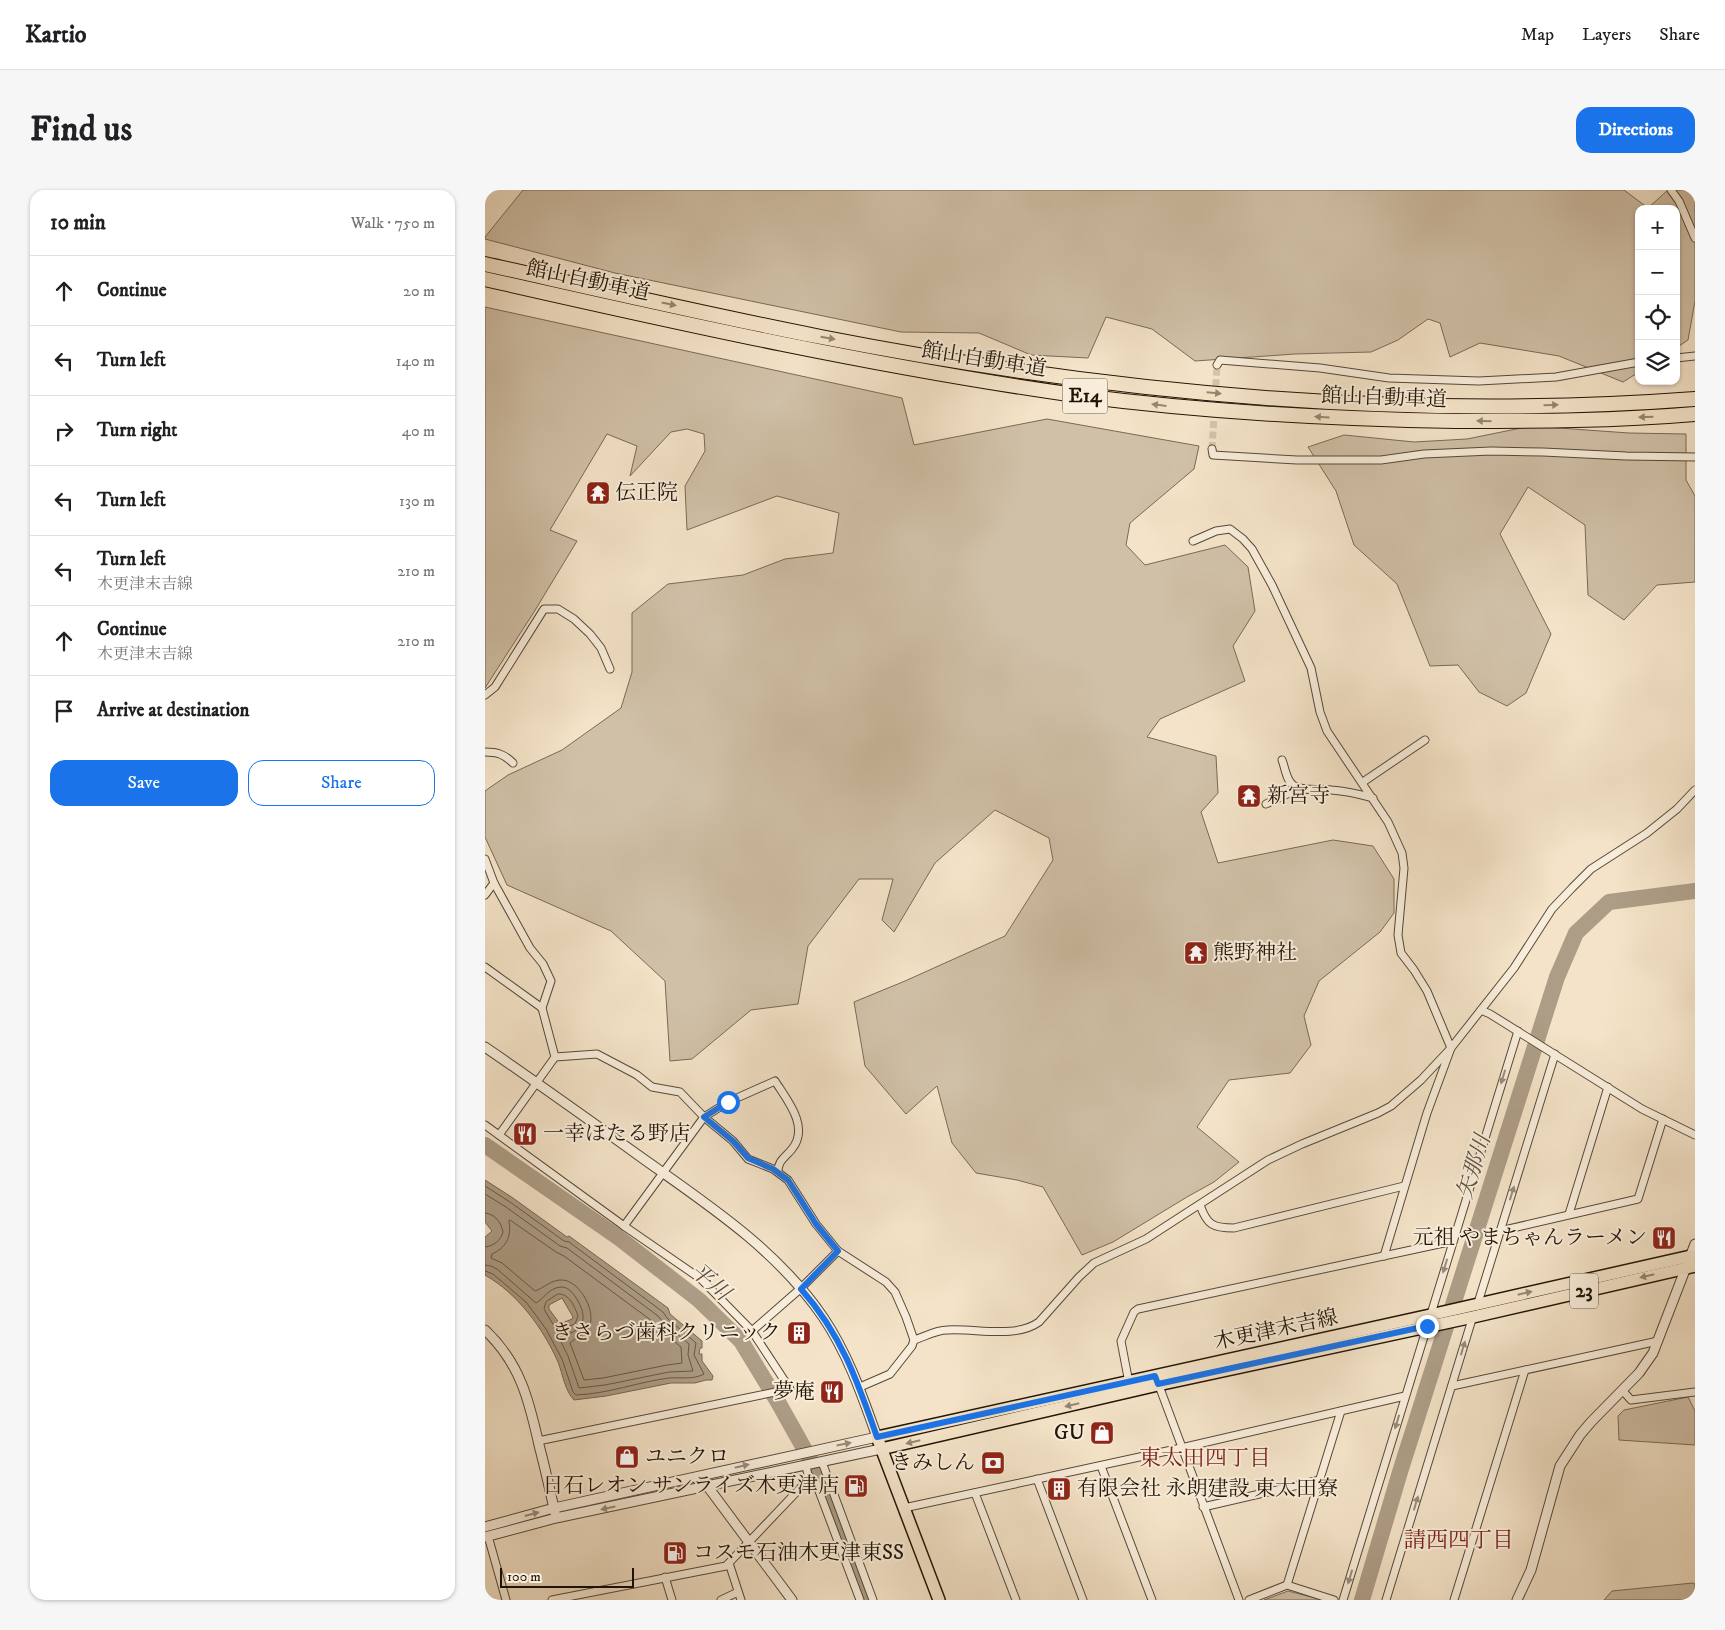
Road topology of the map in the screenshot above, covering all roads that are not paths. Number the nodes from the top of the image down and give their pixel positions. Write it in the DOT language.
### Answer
graph roads {
  1 [pos="1671,190"];
  2 [pos="1695,238"];
  3 [pos="485,264"];
  4 [pos="485,279"];
  5 [pos="1695,356"];
  6 [pos="1680,358"];
  7 [pos="1635,363"];
  8 [pos="1217,365"];
  9 [pos="1695,399"];
  10 [pos="1695,414"];
  11 [pos="1212,449"];
  12 [pos="1695,457"];
  13 [pos="1193,541"];
  14 [pos="609,669"];
  15 [pos="485,695"];
  16 [pos="1425,740"];
  17 [pos="485,752"];
  18 [pos="1282,760"];
  19 [pos="513,763"];
  20 [pos="1363,782"];
  21 [pos="1299,788"];
  22 [pos="1695,790"];
  23 [pos="1373,798"];
  24 [pos="1266,804"];
  25 [pos="485,859"];
  26 [pos="494,883"];
  27 [pos="485,894"];
  28 [pos="485,967"];
  29 [pos="542,1008"];
  30 [pos="1481,1010"];
  31 [pos="1521,1033"];
  32 [pos="485,1047"];
  33 [pos="1451,1048"];
  34 [pos="1553,1053"];
  35 [pos="555,1057"];
  36 [pos="536,1083"];
  37 [pos="1608,1087"];
  38 [pos="704,1117"];
  39 [pos="1663,1119"];
  40 [pos="485,1125"];
  41 [pos="499,1135"];
  42 [pos="1695,1136"];
  43 [pos="778,1172"];
  44 [pos="663,1173"];
  45 [pos="1404,1186"];
  46 [pos="1200,1205"];
  47 [pos="1569,1214"];
  48 [pos="624,1226"];
  49 [pos="1500,1231"];
  50 [pos="1453,1241"];
  51 [pos="1695,1244"];
  52 [pos="838,1251"];
  53 [pos="1384,1256"];
  54 [pos="1692,1261"];
  55 [pos="801,1289"];
  56 [pos="1477,1304"];
  57 [pos="1473,1317"];
  58 [pos="1428,1321"];
  59 [pos="485,1330"];
  60 [pos="752,1331"];
  61 [pos="913,1340"];
  62 [pos="1658,1341"];
  63 [pos="1525,1370"];
  64 [pos="1157,1380"];
  65 [pos="1130,1386"];
  66 [pos="1452,1386"];
  67 [pos="860,1387"];
  68 [pos="1623,1391"];
  69 [pos="1695,1392"];
  70 [pos="1405,1396"];
  71 [pos="1341,1411"];
  72 [pos="877,1437"];
  73 [pos="538,1441"];
  74 [pos="1181,1448"];
  75 [pos="881,1449"];
  76 [pos="812,1466"];
  77 [pos="1101,1466"];
  78 [pos="1037,1480"];
  79 [pos="1320,1480"];
  80 [pos="708,1487"];
  81 [pos="975,1493"];
  82 [pos="1203,1507"];
  83 [pos="554,1508"];
  84 [pos="904,1508"];
  85 [pos="556,1518"];
  86 [pos="486,1533"];
  87 [pos="749,1542"];
  88 [pos="729,1563"];
  89 [pos="665,1577"];
  90 [pos="1287,1585"];
  91 [pos="738,1592"];
  92 [pos="1519,1599"];
  93 [pos="506,1600"];
  94 [pos="552,1600"];
  95 [pos="672,1600"];
  96 [pos="721,1600"];
  97 [pos="741,1600"];
  98 [pos="792,1600"];
  99 [pos="861,1600"];
  100 [pos="873,1600"];
  101 [pos="939,1600"];
  102 [pos="1016,1600"];
  103 [pos="1083,1600"];
  104 [pos="1151,1600"];
  105 [pos="1239,1600"];
  106 [pos="1249,1600"];
  107 [pos="1335,1600"];
  108 [pos="1343,1600"];
  109 [pos="1386,1600"];
  110 [pos="1454,1600"];
  1 -- 2 [label="street"];
  3 -- 9 [label="highway, 館山自動車道 / E14, one-way"];
  10 -- 4 [label="highway, 館山自動車道 / E14, one-way"];
  5 -- 6 [label="street"];
  7 -- 8 [label="street"];
  11 -- 12 [label="street"];
  13 -- 20 [label="street"];
  14 -- 15 [label="street"];
  16 -- 20 [label="street"];
  17 -- 19 [label="street"];
  18 -- 21 [label="street"];
  20 -- 23 [label="street"];
  21 -- 23 [label="street"];
  21 -- 24 [label="street"];
  22 -- 30 [label="street"];
  23 -- 33 [label="street"];
  25 -- 26 [label="street"];
  26 -- 27 [label="street"];
  26 -- 29 [label="street"];
  28 -- 29 [label="street"];
  29 -- 35 [label="street"];
  30 -- 31 [label="street"];
  30 -- 33 [label="street"];
  31 -- 34 [label="street"];
  31 -- 50 [label="street, one-way"];
  32 -- 36 [label="street"];
  33 -- 45 [label="street"];
  33 -- 46 [label="street"];
  34 -- 37 [label="street"];
  49 -- 34 [label="street, one-way"];
  35 -- 36 [label="street"];
  35 -- 38 [label="street"];
  36 -- 41 [label="street"];
  36 -- 44 [label="street"];
  37 -- 39 [label="street"];
  37 -- 47 [label="street"];
  38 -- 43 [label="street"];
  38 -- 43 [label="street"];
  38 -- 44 [label="street"];
  39 -- 42 [label="street"];
  39 -- 47 [label="street"];
  40 -- 41 [label="street"];
  41 -- 48 [label="street"];
  43 -- 52 [label="street"];
  44 -- 48 [label="street"];
  44 -- 55 [label="street"];
  45 -- 46 [label="street"];
  45 -- 53 [label="street"];
  46 -- 61 [label="street"];
  47 -- 49 [label="street"];
  48 -- 60 [label="street"];
  49 -- 56 [label="street"];
  50 -- 53 [label="street"];
  50 -- 58 [label="street, one-way"];
  51 -- 54 [label="street"];
  52 -- 55 [label="street"];
  52 -- 61 [label="street"];
  53 -- 65 [label="street"];
  56 -- 54 [label="main road, 木更津末吉線 / 23, one-way"];
  54 -- 57 [label="main road, 木更津末吉線 / 23, one-way"];
  54 -- 62 [label="street"];
  55 -- 60 [label="street"];
  55 -- 67 [label="street"];
  56 -- 57 [label="street"];
  56 -- 58 [label="main road, 木更津末吉線 / 23"];
  57 -- 58 [label="main road, 木更津末吉線 / 23"];
  66 -- 57 [label="street, one-way"];
  58 -- 64 [label="main road, 木更津末吉線 / 23"];
  58 -- 70 [label="street"];
  59 -- 73 [label="street"];
  60 -- 73 [label="street"];
  61 -- 67 [label="street"];
  62 -- 63 [label="street"];
  62 -- 68 [label="street"];
  63 -- 66 [label="street"];
  63 -- 110 [label="street"];
  64 -- 65 [label="main road, 木更津末吉線 / 23"];
  64 -- 74 [label="street"];
  65 -- 72 [label="main road, 木更津末吉線 / 23"];
  65 -- 75 [label="main road, 木更津末吉線 / 23, one-way"];
  109 -- 66 [label="street, one-way"];
  67 -- 72 [label="street"];
  68 -- 69 [label="street"];
  68 -- 92 [label="street"];
  70 -- 71 [label="street"];
  70 -- 108 [label="street, one-way"];
  71 -- 74 [label="street"];
  71 -- 79 [label="street"];
  72 -- 75 [label="main road"];
  83 -- 72 [label="street, one-way"];
  73 -- 83 [label="street"];
  74 -- 77 [label="street"];
  74 -- 82 [label="street"];
  75 -- 76 [label="street"];
  75 -- 84 [label="main road"];
  76 -- 80 [label="street"];
  76 -- 87 [label="street"];
  76 -- 99 [label="street"];
  76 -- 100 [label="street"];
  77 -- 78 [label="street"];
  77 -- 104 [label="street"];
  78 -- 81 [label="street"];
  78 -- 103 [label="street"];
  79 -- 82 [label="street"];
  79 -- 90 [label="street"];
  80 -- 85 [label="street, one-way"];
  80 -- 87 [label="street"];
  81 -- 84 [label="street"];
  81 -- 102 [label="street"];
  82 -- 105 [label="street"];
  83 -- 85 [label="street"];
  86 -- 83 [label="street, one-way"];
  84 -- 101 [label="main road"];
  85 -- 86 [label="street"];
  86 -- 93 [label="street"];
  87 -- 88 [label="street"];
  87 -- 98 [label="street"];
  88 -- 89 [label="street"];
  88 -- 91 [label="street"];
  89 -- 94 [label="street"];
  89 -- 95 [label="street"];
  90 -- 106 [label="street"];
  90 -- 107 [label="street"];
  91 -- 96 [label="street"];
  91 -- 97 [label="street"];
}
